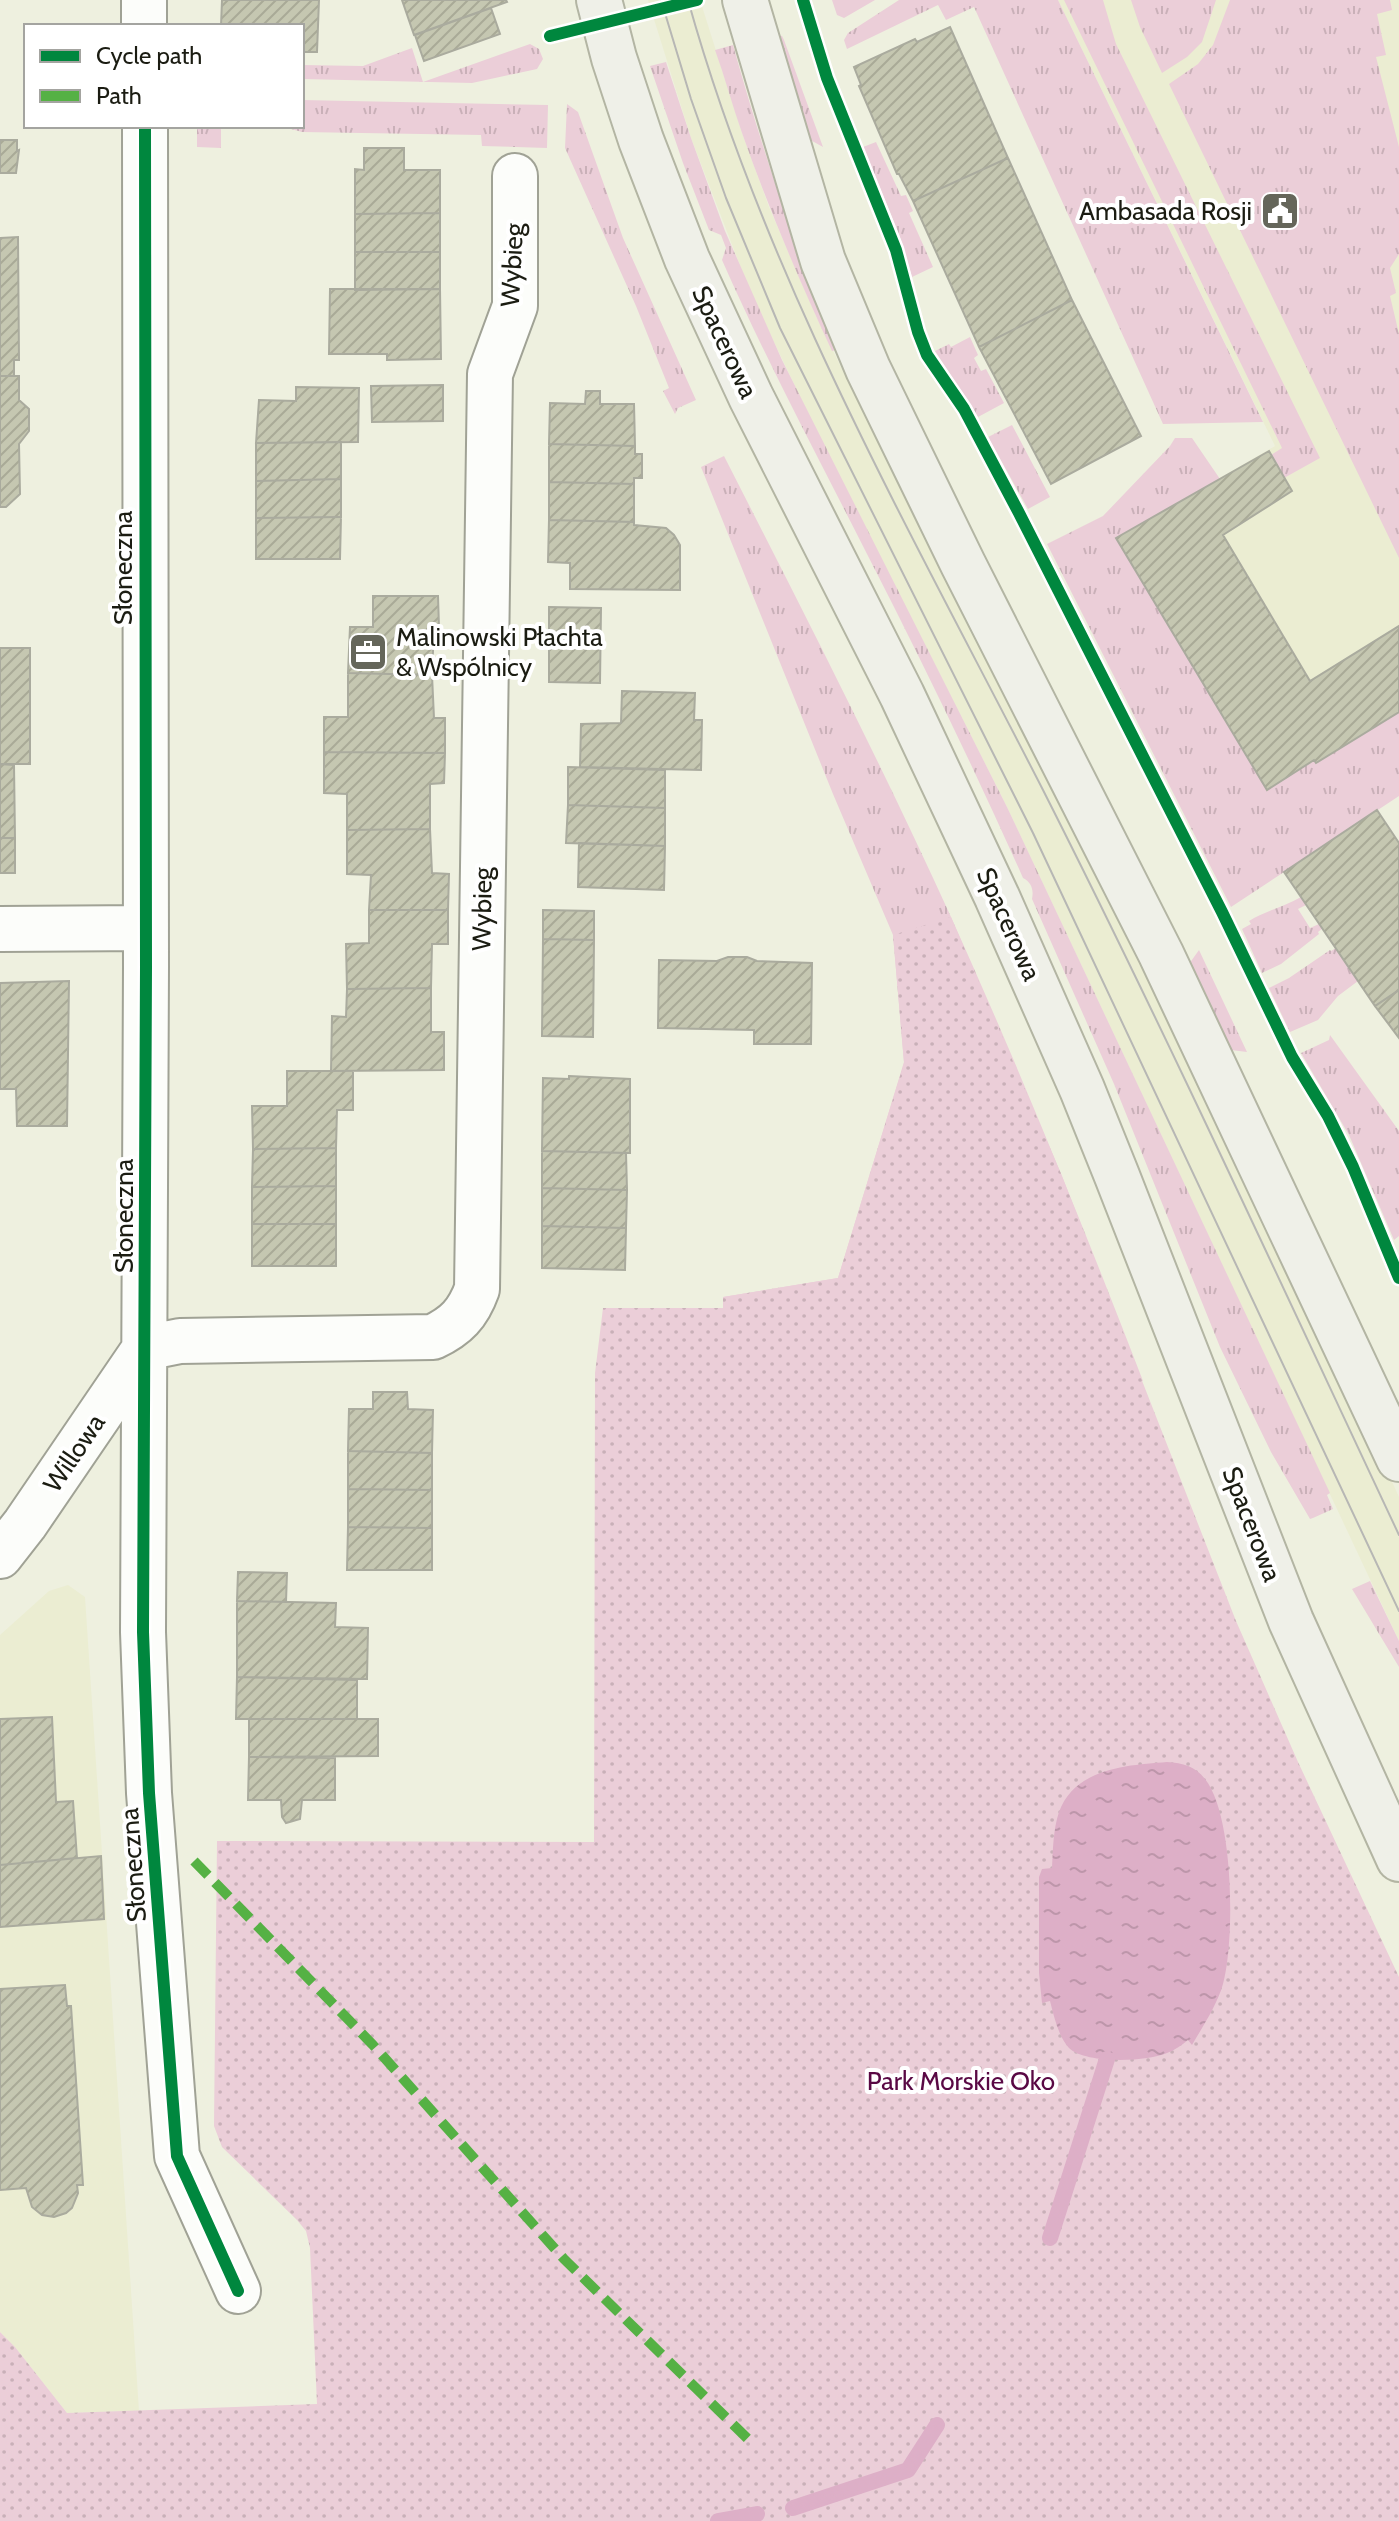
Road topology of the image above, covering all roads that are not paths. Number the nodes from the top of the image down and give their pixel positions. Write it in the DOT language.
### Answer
graph roads {
  1 [pos="144,0"];
  2 [pos="599,0"];
  3 [pos="745,0"];
  4 [pos="144,24"];
  5 [pos="145,128"];
  6 [pos="515,176"];
  7 [pos="146,928"];
  8 [pos="0,929"];
  9 [pos="145,1348"];
  10 [pos="1399,1459"];
  11 [pos="0,1556"];
  12 [pos="1399,1859"];
  13 [pos="238,2291"];
  1 -- 4 [label="street"];
  2 -- 12 [label="main road, Spacerowa"];
  3 -- 10 [label="main road"];
  5 -- 7 [label="street, Słoneczna"];
  6 -- 9 [label="street, Wybieg"];
  7 -- 8 [label="street"];
  7 -- 9 [label="street, Słoneczna"];
  9 -- 11 [label="street, Willowa"];
  9 -- 13 [label="street, Słoneczna"];
}
